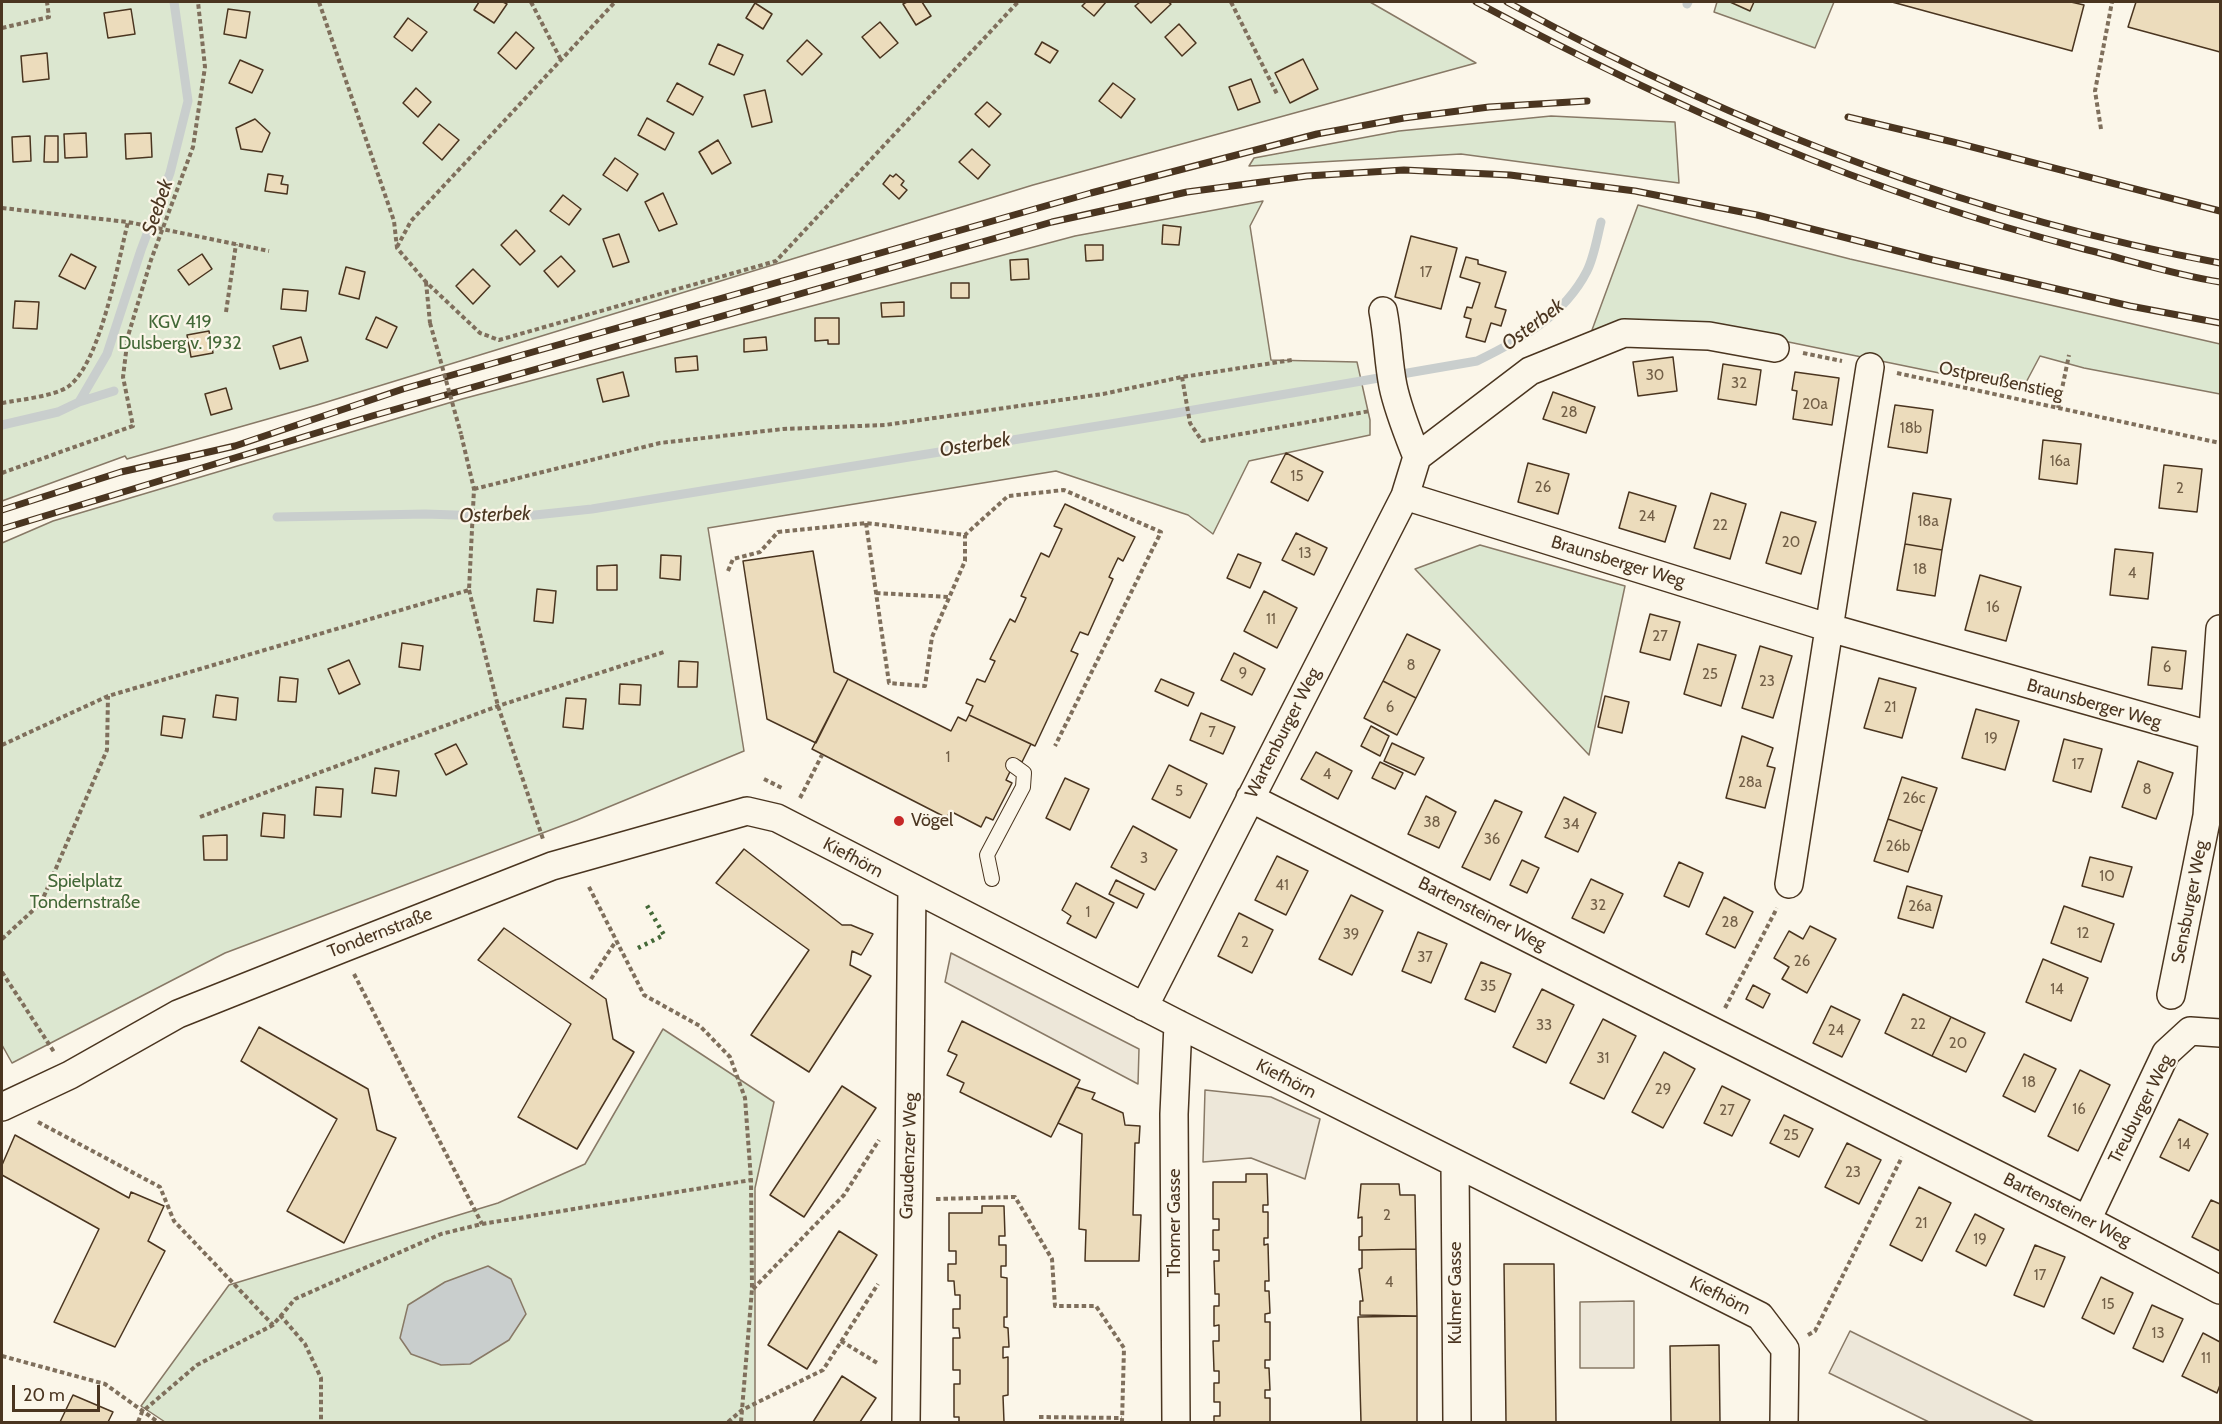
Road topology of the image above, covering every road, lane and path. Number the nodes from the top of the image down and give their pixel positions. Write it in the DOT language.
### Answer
graph roads {
  1 [pos="47,2"];
  2 [pos="198,2"];
  3 [pos="318,2"];
  4 [pos="531,2"];
  5 [pos="615,2"];
  6 [pos="1018,2"];
  7 [pos="1231,2"];
  8 [pos="2112,2"];
  9 [pos="2,28"];
  10 [pos="561,60"];
  11 [pos="1277,94"];
  12 [pos="2101,129"];
  13 [pos="2,208"];
  14 [pos="128,222"];
  15 [pos="163,230"];
  16 [pos="236,244"];
  17 [pos="397,248"];
  18 [pos="269,251"];
  19 [pos="426,282"];
  20 [pos="1383,311"];
  21 [pos="226,312"];
  22 [pos="1775,348"];
  23 [pos="2069,355"];
  24 [pos="1292,360"];
  25 [pos="1870,367"];
  26 [pos="1182,377"];
  27 [pos="1395,395"];
  28 [pos="2,403"];
  29 [pos="2058,408"];
  30 [pos="2220,443"];
  31 [pos="1417,458"];
  32 [pos="2,472"];
  33 [pos="474,489"];
  34 [pos="1405,496"];
  35 [pos="866,523"];
  36 [pos="965,535"];
  37 [pos="728,571"];
  38 [pos="469,590"];
  39 [pos="876,594"];
  40 [pos="949,597"];
  41 [pos="1830,628"];
  42 [pos="2220,629"];
  43 [pos="664,652"];
  44 [pos="108,696"];
  45 [pos="498,706"];
  46 [pos="2216,738"];
  47 [pos="2,745"];
  48 [pos="1054,746"];
  49 [pos="822,754"];
  50 [pos="1013,765"];
  51 [pos="800,798"];
  52 [pos="1250,798"];
  53 [pos="200,818"];
  54 [pos="777,818"];
  55 [pos="563,863"];
  56 [pos="992,879"];
  57 [pos="1789,884"];
  58 [pos="912,889"];
  59 [pos="2,939"];
  60 [pos="617,940"];
  61 [pos="341,949"];
  62 [pos="2,972"];
  63 [pos="591,979"];
  64 [pos="2171,995"];
  65 [pos="1144,1007"];
  66 [pos="1178,1024"];
  67 [pos="1714,1030"];
  68 [pos="2220,1033"];
  69 [pos="70,1075"];
  70 [pos="4,1106"];
  71 [pos="1912,1133"];
  72 [pos="910,1163"];
  73 [pos="1455,1164"];
  74 [pos="751,1180"];
  75 [pos="908,1199"];
  76 [pos="2087,1220"];
  77 [pos="483,1224"];
  78 [pos="880,1281"];
  79 [pos="752,1289"];
  80 [pos="2220,1290"];
  81 [pos="280,1315"];
  82 [pos="273,1325"];
  83 [pos="841,1341"];
  84 [pos="1785,1349"];
  85 [pos="2,1356"];
  86 [pos="905,1379"];
  87 [pos="742,1410"];
  88 [pos="142,1412"];
  89 [pos="1039,1417"];
  90 [pos="1122,1420"];
  91 [pos="138,1422"];
  92 [pos="159,1422"];
  93 [pos="321,1422"];
  94 [pos="728,1422"];
  95 [pos="741,1422"];
  96 [pos="906,1422"];
  97 [pos="1176,1422"];
  98 [pos="1457,1422"];
  99 [pos="1784,1422"];
  1 -- 9 [label="path"];
  2 -- 15 [label="path"];
  3 -- 17 [label="path"];
  4 -- 10 [label="path"];
  5 -- 10 [label="path"];
  6 -- 19 [label="path"];
  7 -- 11 [label="path"];
  8 -- 12 [label="path"];
  10 -- 17 [label="path"];
  13 -- 14 [label="path"];
  14 -- 15 [label="path"];
  14 -- 28 [label="path"];
  15 -- 16 [label="path"];
  15 -- 32 [label="path"];
  16 -- 18 [label="path"];
  16 -- 21 [label="path"];
  17 -- 19 [label="path"];
  19 -- 33 [label="path, bridge"];
  20 -- 27 [label="street"];
  22 -- 25 [label="path, Ostpreußenstieg"];
  22 -- 31 [label="street"];
  23 -- 29 [label="path"];
  24 -- 26 [label="path"];
  25 -- 29 [label="path, Ostpreußenstieg"];
  25 -- 41 [label="street"];
  26 -- 27 [label="path"];
  26 -- 33 [label="path"];
  27 -- 31 [label="street"];
  29 -- 30 [label="path, Ostpreußenstieg"];
  31 -- 34 [label="street, Wartenburger Weg"];
  33 -- 38 [label="path"];
  34 -- 41 [label="street, Braunsberger Weg"];
  34 -- 52 [label="street, Wartenburger Weg"];
  35 -- 36 [label="path"];
  35 -- 37 [label="path"];
  35 -- 39 [label="path"];
  36 -- 40 [label="path"];
  36 -- 48 [label="path"];
  38 -- 44 [label="path"];
  38 -- 45 [label="path"];
  39 -- 40 [label="path"];
  39 -- 40 [label="path"];
  41 -- 46 [label="street, Braunsberger Weg"];
  41 -- 57 [label="street"];
  42 -- 46 [label="street, Sensburger Weg"];
  43 -- 45 [label="path"];
  44 -- 47 [label="path"];
  44 -- 59 [label="path"];
  45 -- 53 [label="path"];
  45 -- 55 [label="path"];
  46 -- 64 [label="street, Sensburger Weg"];
  49 -- 51 [label="path"];
  50 -- 56 [label="lane"];
  52 -- 65 [label="street, Wartenburger Weg"];
  52 -- 67 [label="street, Bartensteiner Weg"];
  54 -- 55 [label="street, Tondernstraße"];
  54 -- 58 [label="street, Kiefhörn"];
  55 -- 60 [label="path"];
  55 -- 61 [label="street, Tondernstraße"];
  57 -- 67 [label="path"];
  58 -- 65 [label="street, Kiefhörn"];
  58 -- 72 [label="street, Graudenzer Weg"];
  60 -- 63 [label="path"];
  60 -- 74 [label="path"];
  61 -- 69 [label="street, Tondernstraße"];
  61 -- 77 [label="path"];
  62 -- 69 [label="path"];
  65 -- 66 [label="street, Kiefhörn"];
  66 -- 73 [label="street, Kiefhörn"];
  66 -- 97 [label="street, Thorner Gasse"];
  67 -- 71 [label="street, Bartensteiner Weg"];
  68 -- 76 [label="street, Treuburger Weg"];
  69 -- 70 [label="street, Tondernstraße"];
  70 -- 82 [label="path"];
  71 -- 76 [label="street, Bartensteiner Weg"];
  71 -- 84 [label="path"];
  72 -- 75 [label="street, Graudenzer Weg"];
  72 -- 79 [label="path"];
  73 -- 84 [label="street, Kiefhörn"];
  73 -- 98 [label="street, Kulmer Gasse"];
  74 -- 77 [label="path"];
  74 -- 79 [label="path"];
  75 -- 86 [label="street, Graudenzer Weg"];
  75 -- 90 [label="path"];
  76 -- 80 [label="street, Bartensteiner Weg"];
  77 -- 81 [label="path"];
  78 -- 83 [label="path"];
  79 -- 87 [label="path"];
  81 -- 82 [label="path"];
  81 -- 93 [label="path"];
  82 -- 88 [label="path"];
  83 -- 86 [label="path"];
  83 -- 87 [label="path"];
  84 -- 99 [label="street"];
  85 -- 88 [label="path"];
  86 -- 96 [label="street, Graudenzer Weg"];
  87 -- 94 [label="path"];
  87 -- 95 [label="path"];
  88 -- 91 [label="path"];
  88 -- 92 [label="path"];
  89 -- 90 [label="path"];
}
